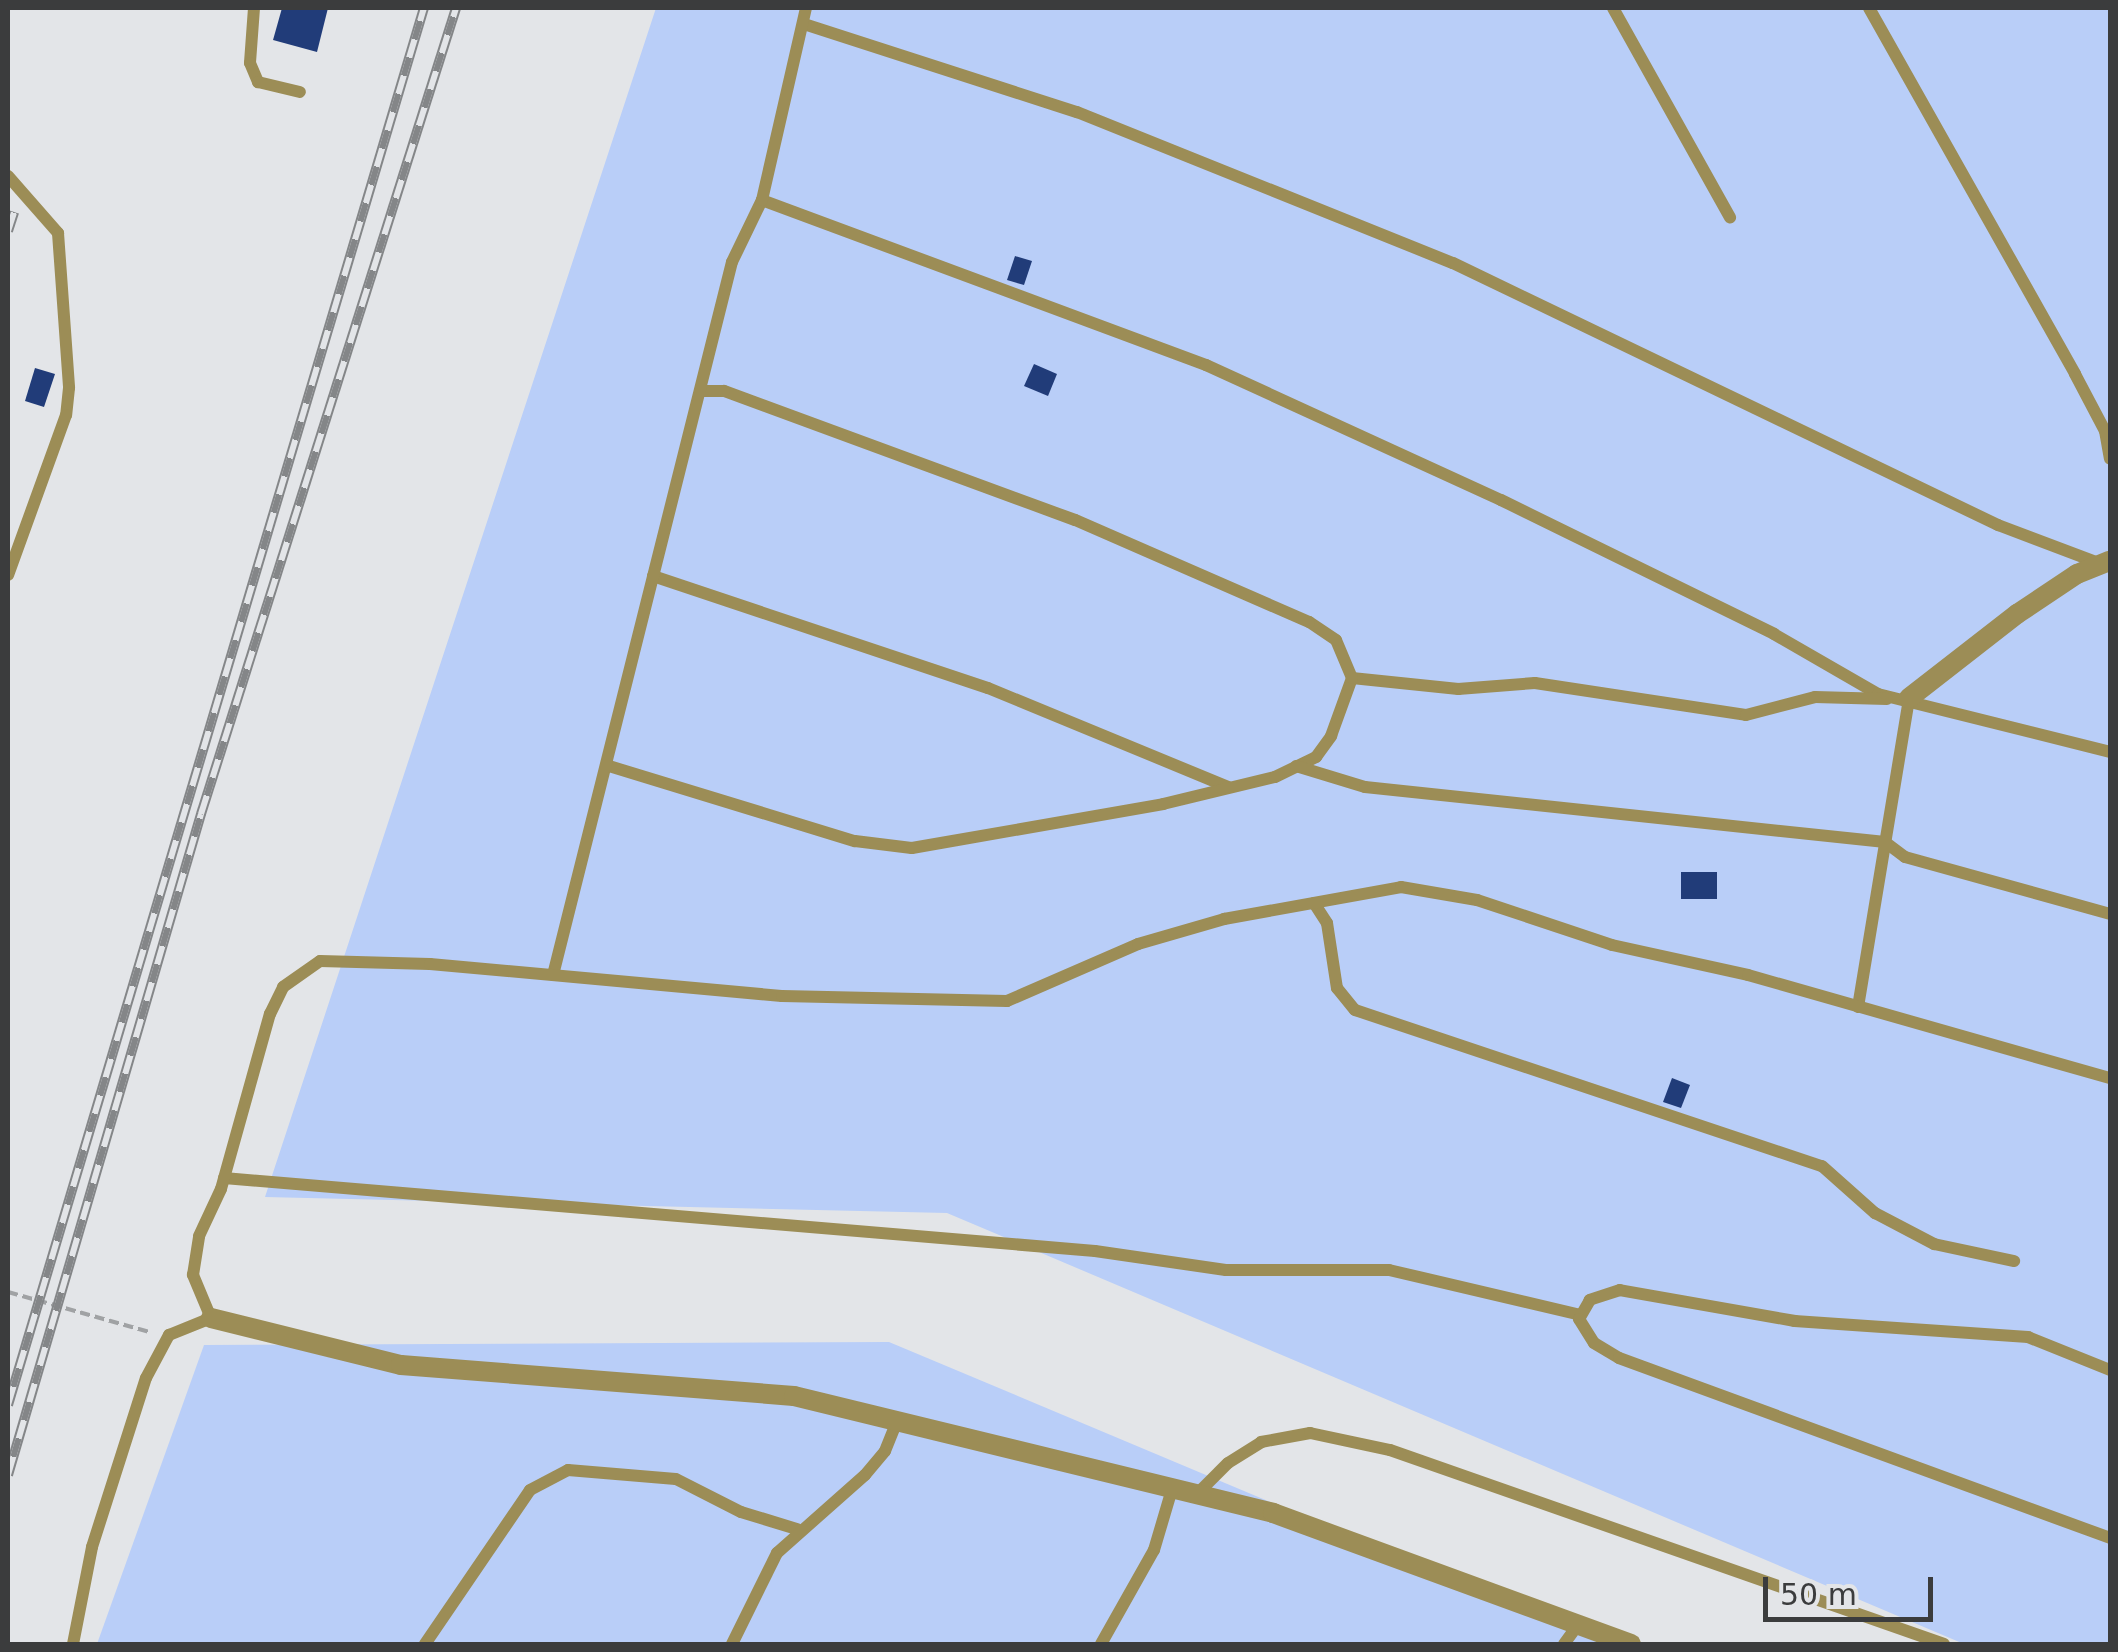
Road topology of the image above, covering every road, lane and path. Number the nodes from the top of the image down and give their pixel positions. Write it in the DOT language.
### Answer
graph roads {
  1 [pos="254,8"];
  2 [pos="806,8"];
  3 [pos="1613,8"];
  4 [pos="1869,8"];
  5 [pos="804,24"];
  6 [pos="300,92"];
  7 [pos="8,176"];
  8 [pos="762,200"];
  9 [pos="1730,217"];
  10 [pos="704,391"];
  11 [pos="2110,458"];
  12 [pos="2106,562"];
  13 [pos="8,575"];
  14 [pos="653,576"];
  15 [pos="1352,678"];
  16 [pos="1909,698"];
  17 [pos="2110,752"];
  18 [pos="609,766"];
  19 [pos="1296,766"];
  20 [pos="1229,788"];
  21 [pos="1885,842"];
  22 [pos="1314,903"];
  23 [pos="2110,914"];
  24 [pos="553,974"];
  25 [pos="1858,1006"];
  26 [pos="2110,1078"];
  27 [pos="224,1178"];
  28 [pos="2014,1262"];
  29 [pos="8,1292"];
  30 [pos="1580,1315"];
  31 [pos="211,1318"];
  32 [pos="169,1335"];
  33 [pos="2110,1370"];
  34 [pos="897,1421"];
  35 [pos="1173,1486"];
  36 [pos="1198,1494"];
  37 [pos="797,1529"];
  38 [pos="2110,1538"];
  39 [pos="1577,1626"];
  40 [pos="73,1644"];
  41 [pos="425,1644"];
  42 [pos="732,1644"];
  43 [pos="1101,1644"];
  44 [pos="1564,1644"];
  45 [pos="1631,1644"];
  46 [pos="1944,1644"];
  1 -- 6 [label="lane"];
  2 -- 5 [label="lane"];
  3 -- 9 [label="lane"];
  4 -- 11 [label="lane"];
  5 -- 8 [label="lane"];
  5 -- 12 [label="lane"];
  7 -- 13 [label="lane"];
  8 -- 10 [label="lane"];
  8 -- 16 [label="lane"];
  10 -- 14 [label="lane"];
  10 -- 15 [label="lane"];
  12 -- 16 [label="street"];
  14 -- 18 [label="lane"];
  14 -- 20 [label="lane"];
  15 -- 16 [label="lane"];
  15 -- 19 [label="lane"];
  16 -- 17 [label="lane"];
  16 -- 21 [label="lane"];
  18 -- 20 [label="lane"];
  18 -- 24 [label="lane"];
  19 -- 20 [label="lane"];
  19 -- 21 [label="lane"];
  21 -- 23 [label="lane"];
  21 -- 25 [label="lane"];
  22 -- 24 [label="lane"];
  22 -- 25 [label="lane"];
  22 -- 28 [label="lane"];
  24 -- 27 [label="lane"];
  25 -- 26 [label="lane"];
  27 -- 30 [label="lane"];
  27 -- 31 [label="lane"];
  29 -- 32 [label="path"];
  30 -- 33 [label="lane"];
  30 -- 38 [label="lane"];
  31 -- 32 [label="lane"];
  31 -- 34 [label="street"];
  32 -- 40 [label="lane"];
  34 -- 35 [label="street"];
  34 -- 37 [label="lane"];
  35 -- 36 [label="street"];
  35 -- 43 [label="lane"];
  36 -- 39 [label="street"];
  36 -- 46 [label="lane"];
  37 -- 41 [label="lane"];
  37 -- 42 [label="lane"];
  39 -- 44 [label="lane"];
  39 -- 45 [label="street"];
}
